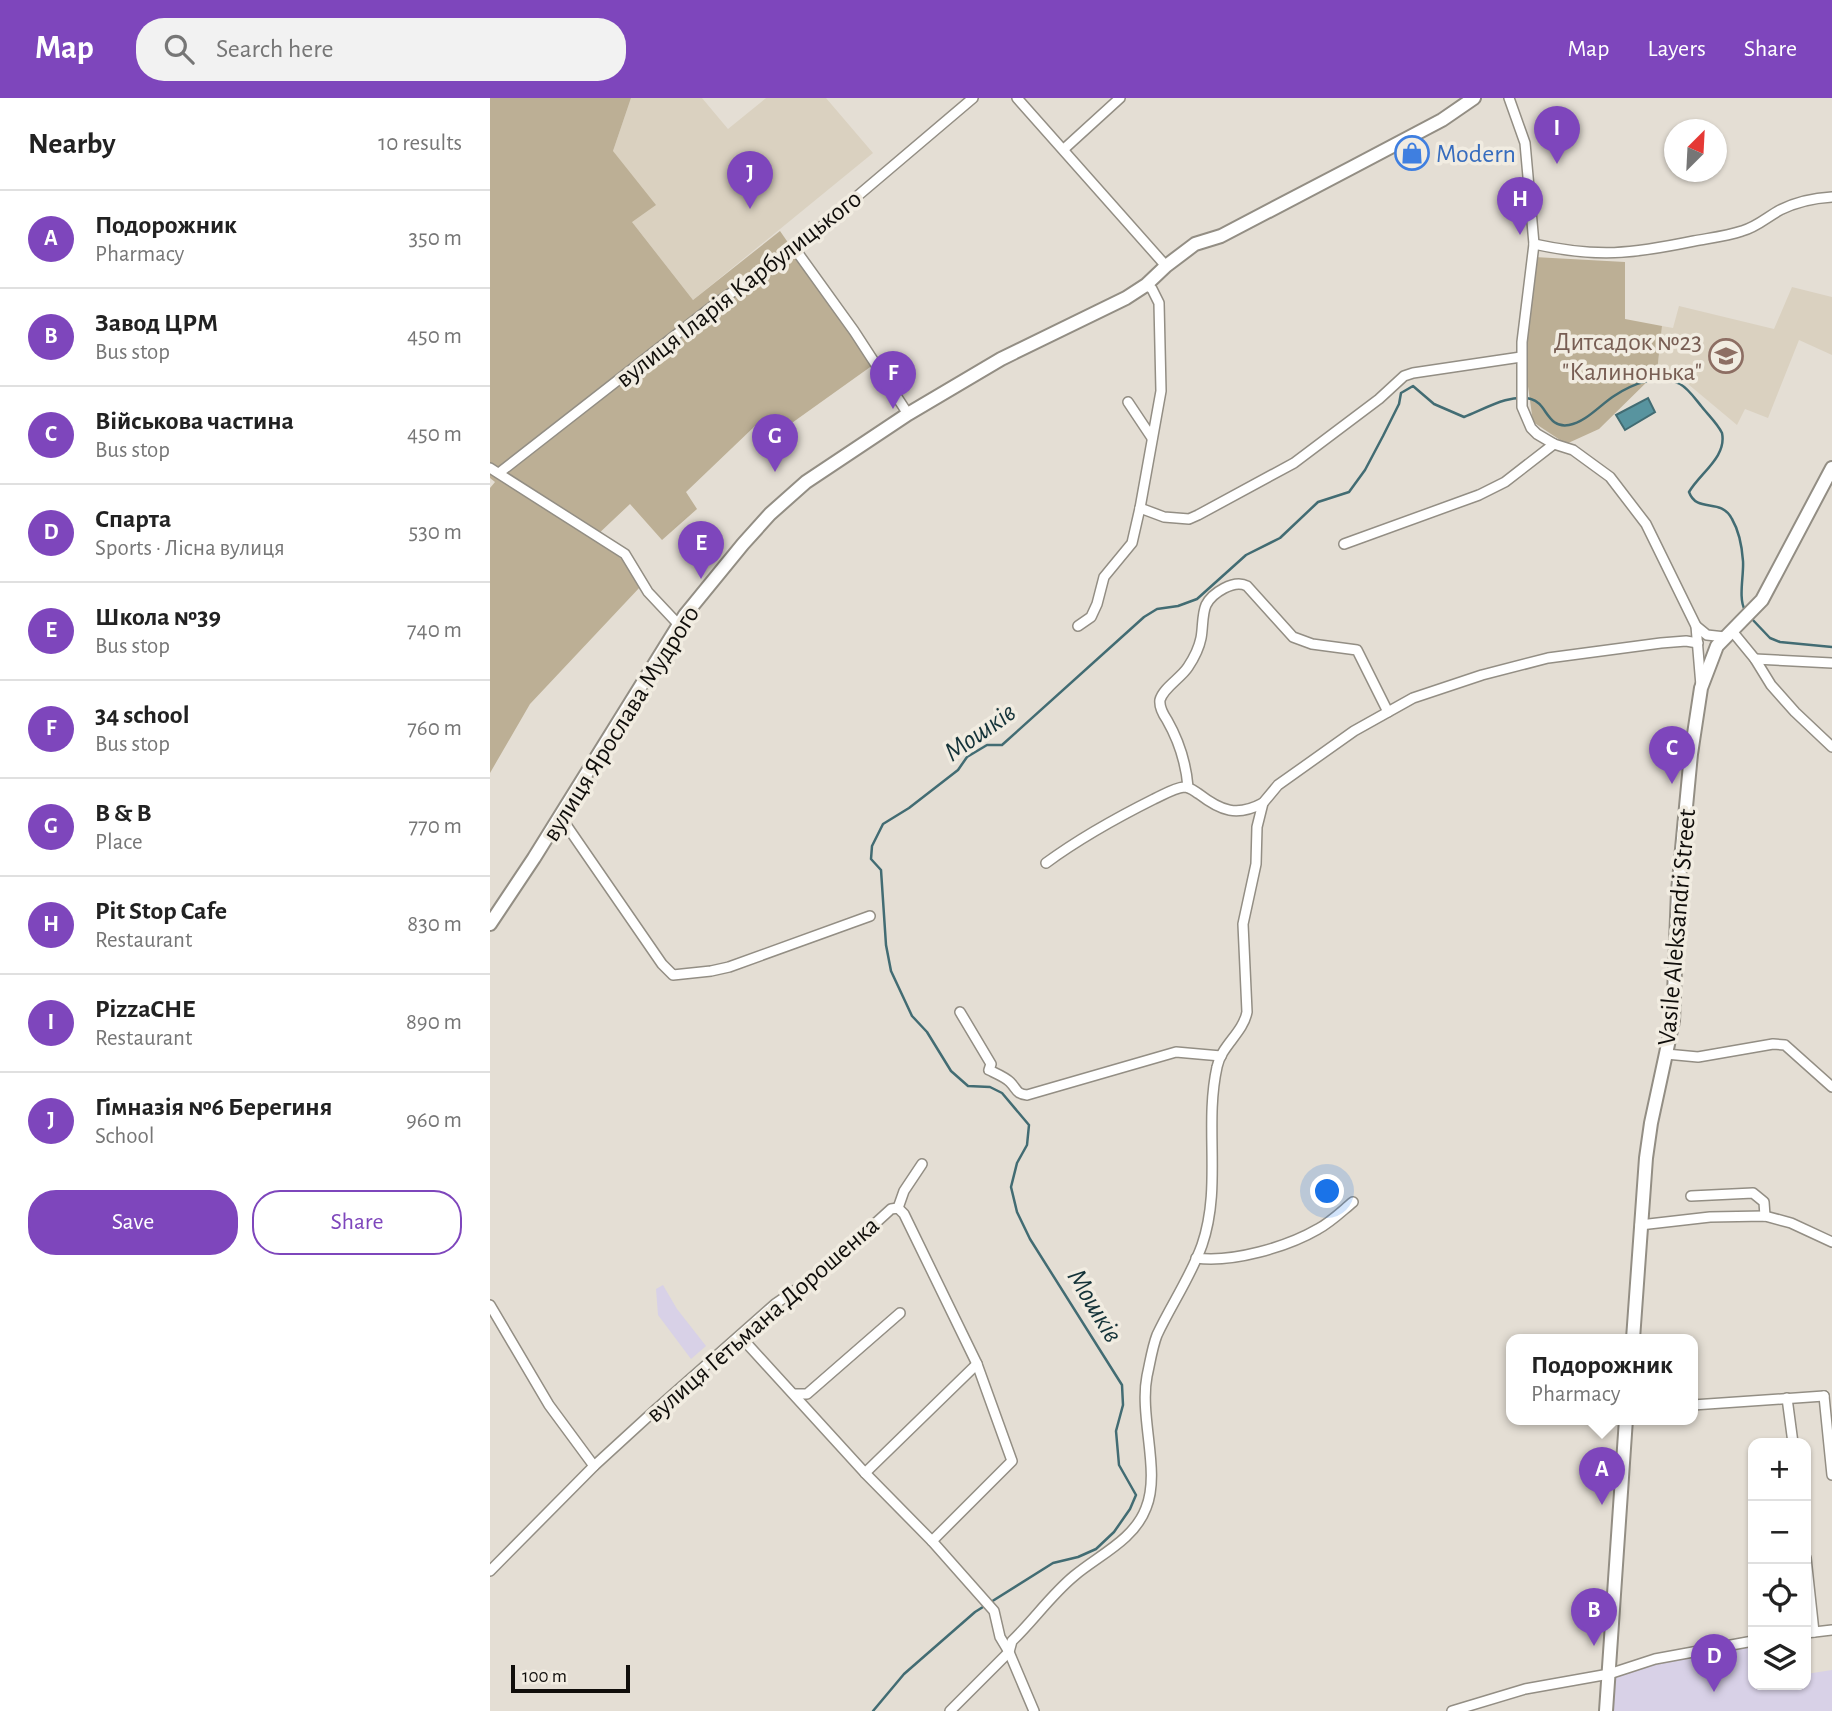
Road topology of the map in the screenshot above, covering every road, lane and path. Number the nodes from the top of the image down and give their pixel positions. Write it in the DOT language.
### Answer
graph roads {
  1 [pos="973,98"];
  2 [pos="1017,98"];
  3 [pos="1120,98"];
  4 [pos="1509,98"];
  5 [pos="1468,100"];
  6 [pos="1064,149"];
  7 [pos="1832,197"];
  8 [pos="1534,244"];
  9 [pos="795,249"];
  10 [pos="1166,266"];
  11 [pos="1146,285"];
  12 [pos="1521,357"];
  13 [pos="1128,402"];
  14 [pos="908,414"];
  15 [pos="1152,438"];
  16 [pos="1554,444"];
  17 [pos="490,468"];
  18 [pos="1832,468"];
  19 [pos="499,473"];
  20 [pos="1140,508"];
  21 [pos="1345,544"];
  22 [pos="679,625"];
  23 [pos="1078,626"];
  24 [pos="1696,626"];
  25 [pos="1728,634"];
  26 [pos="1698,643"];
  27 [pos="1755,660"];
  28 [pos="1832,663"];
  29 [pos="1701,688"];
  30 [pos="1388,712"];
  31 [pos="1832,747"];
  32 [pos="1188,787"];
  33 [pos="1263,803"];
  34 [pos="561,816"];
  35 [pos="1046,863"];
  36 [pos="870,916"];
  37 [pos="490,924"];
  38 [pos="960,1012"];
  39 [pos="1666,1054"];
  40 [pos="1222,1056"];
  41 [pos="1832,1087"];
  42 [pos="922,1164"];
  43 [pos="1691,1196"];
  44 [pos="1353,1202"];
  45 [pos="898,1208"];
  46 [pos="1765,1216"];
  47 [pos="1640,1225"];
  48 [pos="1832,1242"];
  49 [pos="1196,1258"];
  50 [pos="490,1305"];
  51 [pos="900,1312"];
  52 [pos="1633,1334"];
  53 [pos="740,1336"];
  54 [pos="977,1364"];
  55 [pos="1832,1390"];
  56 [pos="795,1394"];
  57 [pos="1824,1396"];
  58 [pos="1787,1398"];
  59 [pos="1698,1405"];
  60 [pos="1626,1425"];
  61 [pos="1792,1438"];
  62 [pos="594,1466"];
  63 [pos="865,1473"];
  64 [pos="1832,1475"];
  65 [pos="932,1541"];
  66 [pos="1806,1564"];
  67 [pos="490,1571"];
  68 [pos="1810,1627"];
  69 [pos="1832,1630"];
  70 [pos="1811,1633"];
  71 [pos="1748,1642"];
  72 [pos="1009,1652"];
  73 [pos="1609,1674"];
  74 [pos="950,1711"];
  75 [pos="1034,1711"];
  76 [pos="1452,1711"];
  77 [pos="1606,1711"];
  1 -- 9 [label="street, вулиця Іларія Карбулицького"];
  2 -- 6 [label="street"];
  3 -- 6 [label="street"];
  4 -- 8 [label="street"];
  5 -- 10 [label="main road, вулиця Ярослава Мудрого"];
  6 -- 10 [label="street"];
  7 -- 8 [label="street"];
  8 -- 12 [label="street"];
  9 -- 14 [label="street"];
  9 -- 19 [label="street, вулиця Іларія Карбулицького"];
  10 -- 11 [label="main road, вулиця Ярослава Мудрого"];
  11 -- 14 [label="main road, вулиця Ярослава Мудрого"];
  11 -- 15 [label="street"];
  12 -- 16 [label="street"];
  12 -- 20 [label="street"];
  13 -- 15 [label="street"];
  14 -- 22 [label="main road, вулиця Ярослава Мудрого"];
  15 -- 20 [label="street"];
  16 -- 21 [label="street"];
  16 -- 24 [label="street"];
  17 -- 19 [label="street"];
  18 -- 25 [label="main road, Vasile Aleksandri Street"];
  19 -- 22 [label="street"];
  20 -- 23 [label="street"];
  22 -- 34 [label="main road, вулиця Ярослава Мудрого"];
  24 -- 25 [label="street"];
  24 -- 26 [label="street"];
  25 -- 27 [label="street"];
  25 -- 29 [label="main road, Vasile Aleksandri Street"];
  26 -- 29 [label="street"];
  26 -- 30 [label="street"];
  27 -- 28 [label="street"];
  27 -- 31 [label="street"];
  29 -- 39 [label="main road, Vasile Aleksandri Street"];
  30 -- 32 [label="street"];
  30 -- 33 [label="street"];
  32 -- 33 [label="street"];
  32 -- 35 [label="street"];
  33 -- 40 [label="street"];
  34 -- 36 [label="street"];
  34 -- 37 [label="main road, вулиця Ярослава Мудрого"];
  38 -- 40 [label="street"];
  39 -- 41 [label="street"];
  39 -- 47 [label="main road, Vasile Aleksandri Street"];
  40 -- 49 [label="street"];
  42 -- 45 [label="street"];
  43 -- 46 [label="street"];
  44 -- 49 [label="street"];
  45 -- 53 [label="street, вулиця Гетьмана Дорошенка"];
  45 -- 54 [label="street, вулиця Гетьмана Дорошенка"];
  46 -- 47 [label="street"];
  46 -- 48 [label="street"];
  47 -- 52 [label="main road, Vasile Aleksandri Street"];
  49 -- 72 [label="street"];
  50 -- 62 [label="street"];
  51 -- 56 [label="street"];
  53 -- 56 [label="street"];
  53 -- 62 [label="street, вулиця Гетьмана Дорошенка"];
  54 -- 63 [label="street"];
  54 -- 65 [label="street, вулиця Гетьмана Дорошенка"];
  55 -- 57 [label="street"];
  56 -- 63 [label="street"];
  57 -- 58 [label="street"];
  57 -- 64 [label="street"];
  58 -- 59 [label="street"];
  58 -- 61 [label="street"];
  60 -- 73 [label="main road"];
  62 -- 67 [label="street, вулиця Гетьмана Дорошенка"];
  63 -- 65 [label="street"];
  65 -- 72 [label="street"];
  66 -- 68 [label="street"];
  69 -- 70 [label="street"];
  71 -- 73 [label="street"];
  72 -- 74 [label="street"];
  72 -- 75 [label="street"];
  73 -- 76 [label="street"];
  73 -- 77 [label="main road"];
}
